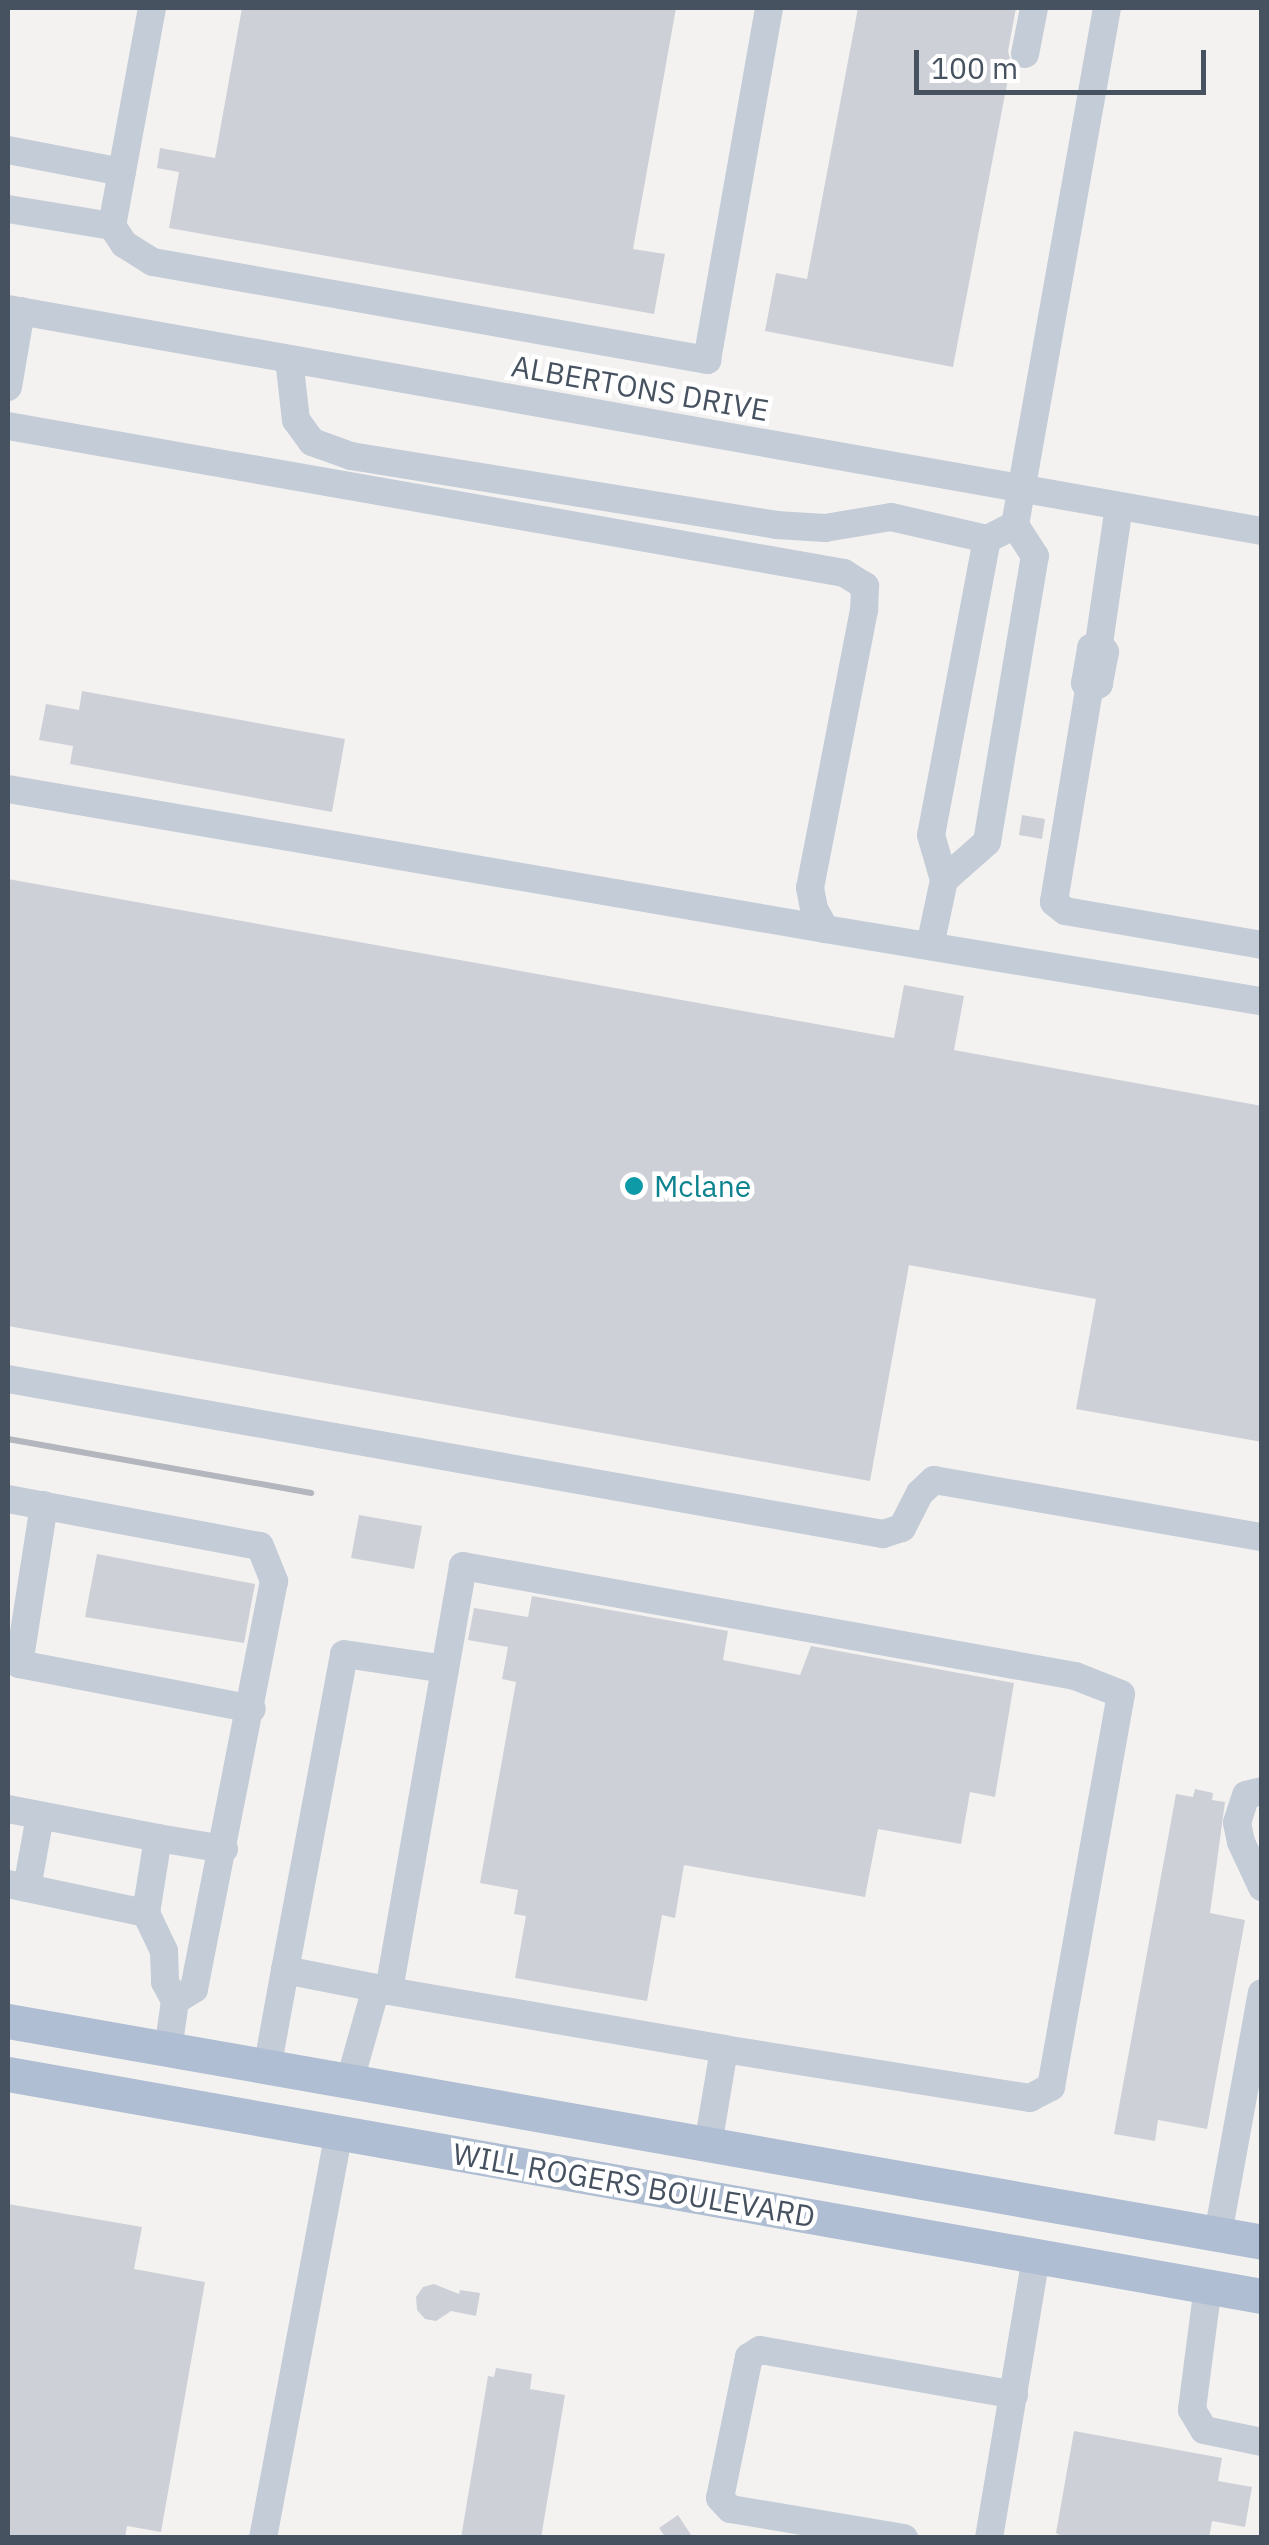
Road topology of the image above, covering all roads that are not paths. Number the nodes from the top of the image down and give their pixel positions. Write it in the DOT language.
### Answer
graph roads {
  1 [pos="152,8"];
  2 [pos="770,8"];
  3 [pos="1034,8"];
  4 [pos="1107,8"];
  5 [pos="1025,54"];
  6 [pos="8,150"];
  7 [pos="122,172"];
  8 [pos="8,209"];
  9 [pos="112,226"];
  10 [pos="14,310"];
  11 [pos="289,359"];
  12 [pos="8,387"];
  13 [pos="8,426"];
  14 [pos="1024,489"];
  15 [pos="1119,506"];
  16 [pos="1016,525"];
  17 [pos="1262,532"];
  18 [pos="987,540"];
  19 [pos="8,790"];
  20 [pos="944,880"];
  21 [pos="825,929"];
  22 [pos="1262,945"];
  23 [pos="930,946"];
  24 [pos="1262,1001"];
  25 [pos="8,1379"];
  26 [pos="8,1499"];
  27 [pos="44,1504"];
  28 [pos="1262,1537"];
  29 [pos="445,1670"];
  30 [pos="252,1709"];
  31 [pos="1262,1791"];
  32 [pos="8,1809"];
  33 [pos="40,1816"];
  34 [pos="158,1838"];
  35 [pos="224,1849"];
  36 [pos="17,1886"];
  37 [pos="1262,1888"];
  38 [pos="146,1912"];
  39 [pos="286,1970"];
  40 [pos="383,1989"];
  41 [pos="1262,1994"];
  42 [pos="176,2001"];
  43 [pos="8,2021"];
  44 [pos="724,2049"];
  45 [pos="168,2050"];
  46 [pos="268,2068"];
  47 [pos="8,2074"];
  48 [pos="349,2084"];
  49 [pos="158,2101"];
  50 [pos="338,2133"];
  51 [pos="708,2146"];
  52 [pos="700,2196"];
  53 [pos="1218,2234"];
  54 [pos="1262,2242"];
  55 [pos="1036,2256"];
  56 [pos="1208,2286"];
  57 [pos="1262,2296"];
  58 [pos="1014,2395"];
  59 [pos="1262,2442"];
  60 [pos="263,2538"];
  61 [pos="904,2538"];
  62 [pos="989,2538"];
  1 -- 7 [label="street"];
  2 -- 9 [label="street"];
  3 -- 5 [label="street"];
  4 -- 14 [label="street"];
  6 -- 7 [label="street"];
  7 -- 9 [label="street"];
  8 -- 9 [label="street"];
  10 -- 11 [label="street, ALBERTONS DRIVE"];
  10 -- 12 [label="street"];
  11 -- 14 [label="street, ALBERTONS DRIVE"];
  11 -- 18 [label="street"];
  13 -- 21 [label="street"];
  14 -- 15 [label="street, ALBERTONS DRIVE"];
  14 -- 16 [label="street"];
  15 -- 17 [label="street, ALBERTONS DRIVE"];
  15 -- 22 [label="street"];
  16 -- 18 [label="street"];
  16 -- 20 [label="street"];
  18 -- 20 [label="street"];
  19 -- 21 [label="street"];
  20 -- 23 [label="street"];
  21 -- 23 [label="street"];
  23 -- 24 [label="street"];
  25 -- 28 [label="street"];
  26 -- 27 [label="street"];
  27 -- 30 [label="street"];
  27 -- 30 [label="street"];
  29 -- 39 [label="street"];
  29 -- 40 [label="street"];
  29 -- 44 [label="street"];
  30 -- 35 [label="street"];
  31 -- 37 [label="street"];
  32 -- 33 [label="street"];
  33 -- 34 [label="street"];
  33 -- 36 [label="street"];
  34 -- 35 [label="street"];
  34 -- 38 [label="street"];
  35 -- 42 [label="street"];
  36 -- 38 [label="street"];
  38 -- 42 [label="street"];
  39 -- 40 [label="street"];
  39 -- 46 [label="street"];
  40 -- 44 [label="street"];
  40 -- 48 [label="street"];
  41 -- 53 [label="street"];
  42 -- 45 [label="street"];
  43 -- 45 [label="main road, WILL ROGERS BOULEVARD"];
  44 -- 51 [label="street"];
  45 -- 46 [label="main road, WILL ROGERS BOULEVARD"];
  45 -- 49 [label="main road"];
  46 -- 48 [label="main road, WILL ROGERS BOULEVARD"];
  47 -- 49 [label="main road, WILL ROGERS BOULEVARD"];
  48 -- 50 [label="main road"];
  48 -- 51 [label="main road, WILL ROGERS BOULEVARD"];
  49 -- 50 [label="main road, WILL ROGERS BOULEVARD"];
  50 -- 52 [label="main road, WILL ROGERS BOULEVARD"];
  50 -- 60 [label="street"];
  51 -- 52 [label="main road"];
  51 -- 53 [label="main road, WILL ROGERS BOULEVARD"];
  52 -- 55 [label="main road, WILL ROGERS BOULEVARD"];
  53 -- 54 [label="main road, WILL ROGERS BOULEVARD"];
  53 -- 56 [label="main road"];
  55 -- 56 [label="main road, WILL ROGERS BOULEVARD"];
  55 -- 58 [label="street"];
  56 -- 57 [label="main road, WILL ROGERS BOULEVARD"];
  56 -- 59 [label="street"];
  58 -- 61 [label="street"];
  58 -- 62 [label="street"];
}
